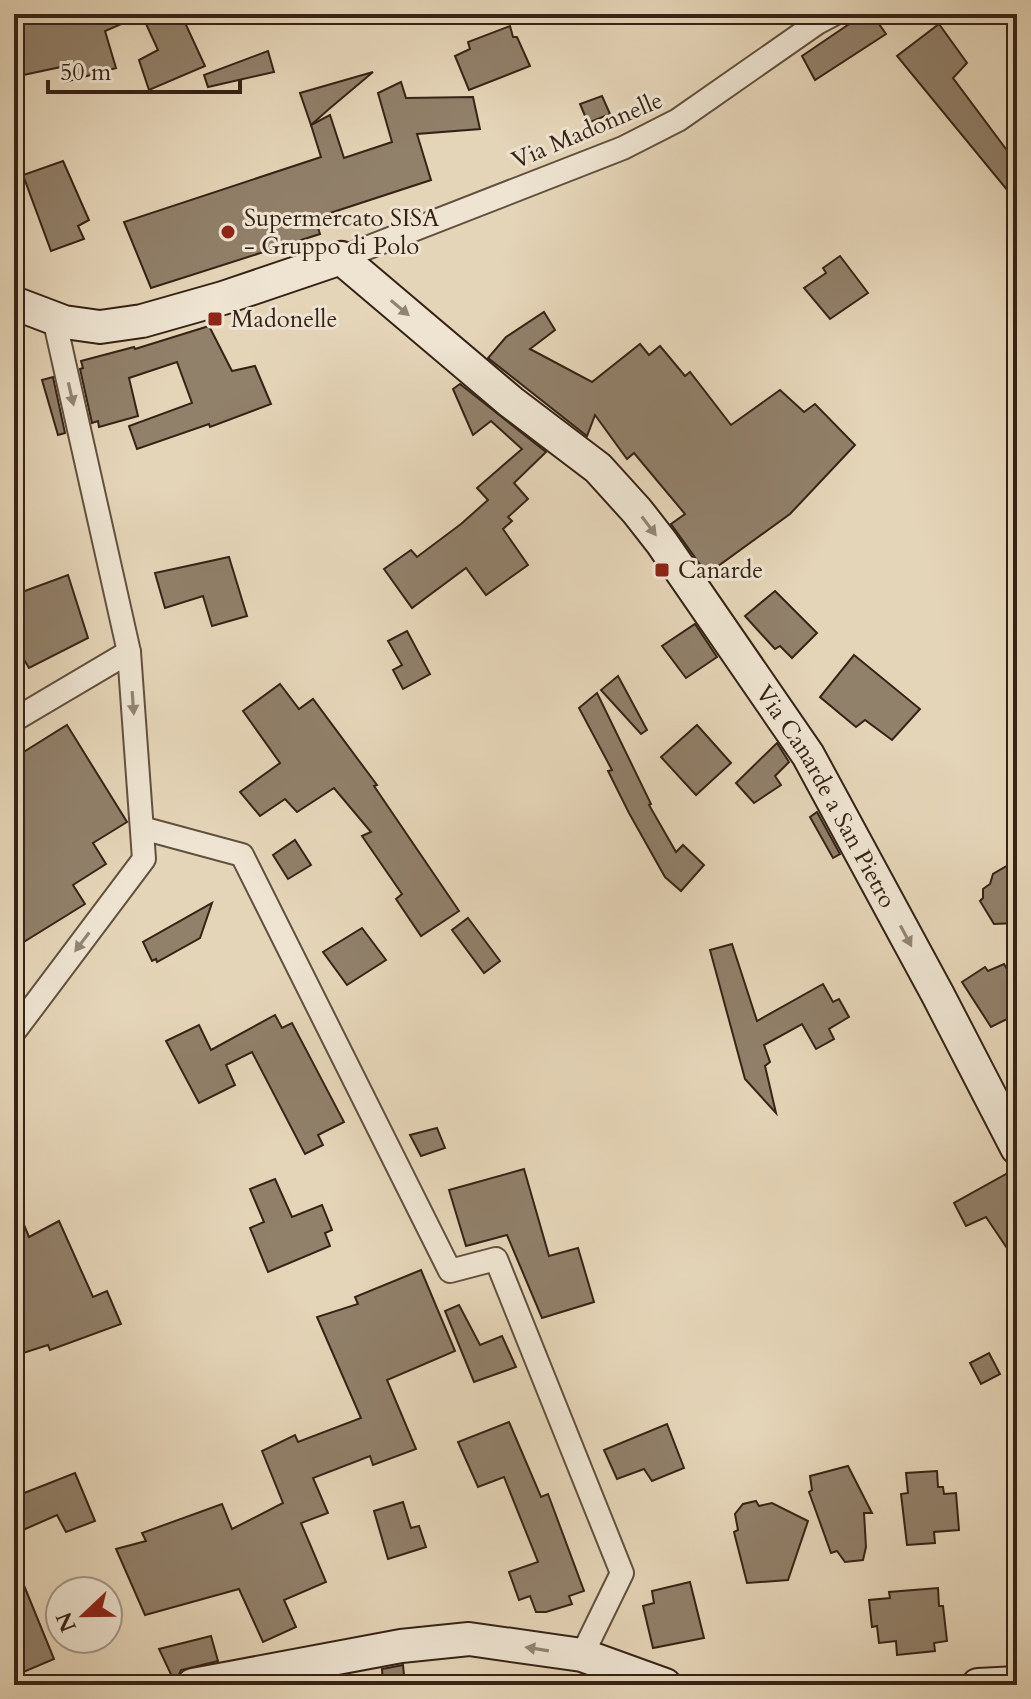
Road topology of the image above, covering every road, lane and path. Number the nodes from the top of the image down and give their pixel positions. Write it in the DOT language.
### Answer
graph roads {
  1 [pos="834,14"];
  2 [pos="341,258"];
  3 [pos="14,303"];
  4 [pos="54,318"];
  5 [pos="129,652"];
  6 [pos="14,720"];
  7 [pos="142,828"];
  8 [pos="14,1032"];
  9 [pos="1017,1148"];
  10 [pos="582,1655"];
  11 [pos="1017,1683"];
  12 [pos="193,1685"];
  13 [pos="665,1685"];
  14 [pos="978,1685"];
  1 -- 2 [label="street, Via Madonnelle"];
  2 -- 4 [label="street"];
  2 -- 9 [label="street, Via Canarde a San Pietro, one-way"];
  3 -- 4 [label="street"];
  4 -- 5 [label="street, one-way"];
  5 -- 6 [label="street"];
  5 -- 7 [label="street, one-way"];
  7 -- 8 [label="street, one-way"];
  7 -- 10 [label="street"];
  10 -- 12 [label="street, one-way"];
  10 -- 13 [label="street"];
  11 -- 14 [label="street"];
}
